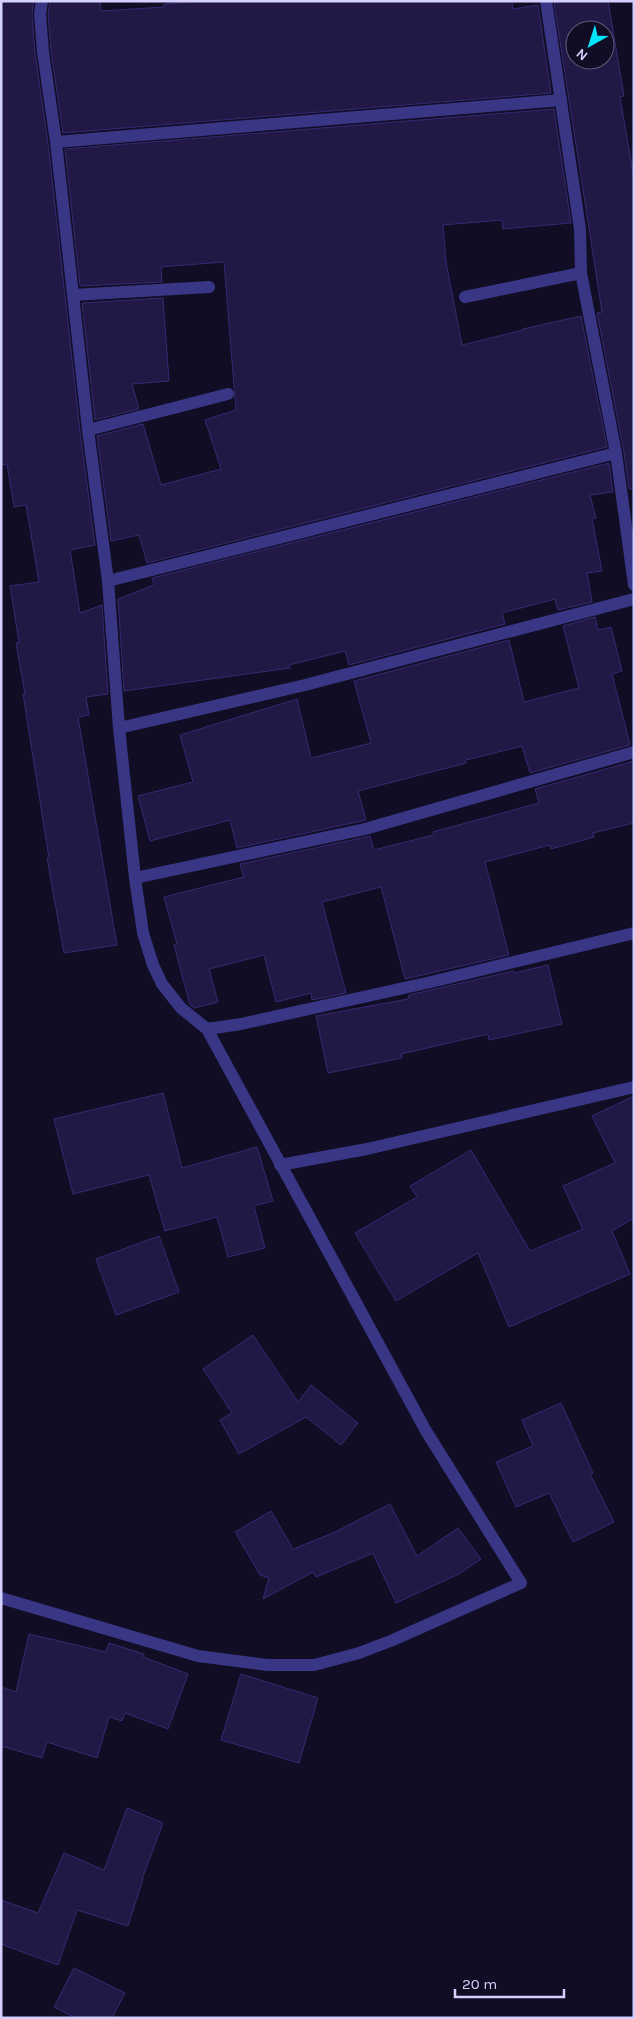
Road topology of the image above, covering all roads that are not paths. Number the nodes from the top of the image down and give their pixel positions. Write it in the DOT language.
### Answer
graph roads {
  1 [pos="42,1"];
  2 [pos="546,1"];
  3 [pos="561,100"];
  4 [pos="56,142"];
  5 [pos="581,273"];
  6 [pos="209,287"];
  7 [pos="73,295"];
  8 [pos="465,297"];
  9 [pos="228,394"];
  10 [pos="88,430"];
  11 [pos="616,453"];
  12 [pos="108,581"];
  13 [pos="634,585"];
  14 [pos="634,599"];
  15 [pos="119,728"];
  16 [pos="634,752"];
  17 [pos="135,878"];
  18 [pos="634,933"];
  19 [pos="208,1030"];
  20 [pos="634,1087"];
  21 [pos="280,1165"];
  22 [pos="1,1598"];
  1 -- 4 [label="street"];
  2 -- 3 [label="street"];
  3 -- 4 [label="street"];
  3 -- 5 [label="street"];
  4 -- 7 [label="street"];
  5 -- 8 [label="street"];
  5 -- 11 [label="street"];
  6 -- 7 [label="street"];
  7 -- 10 [label="street"];
  9 -- 10 [label="street"];
  10 -- 12 [label="street"];
  11 -- 12 [label="street"];
  11 -- 13 [label="street"];
  12 -- 15 [label="street"];
  14 -- 15 [label="street"];
  15 -- 17 [label="street"];
  16 -- 17 [label="street"];
  17 -- 19 [label="street"];
  18 -- 19 [label="street"];
  19 -- 21 [label="street"];
  20 -- 21 [label="street"];
  21 -- 22 [label="street"];
}
